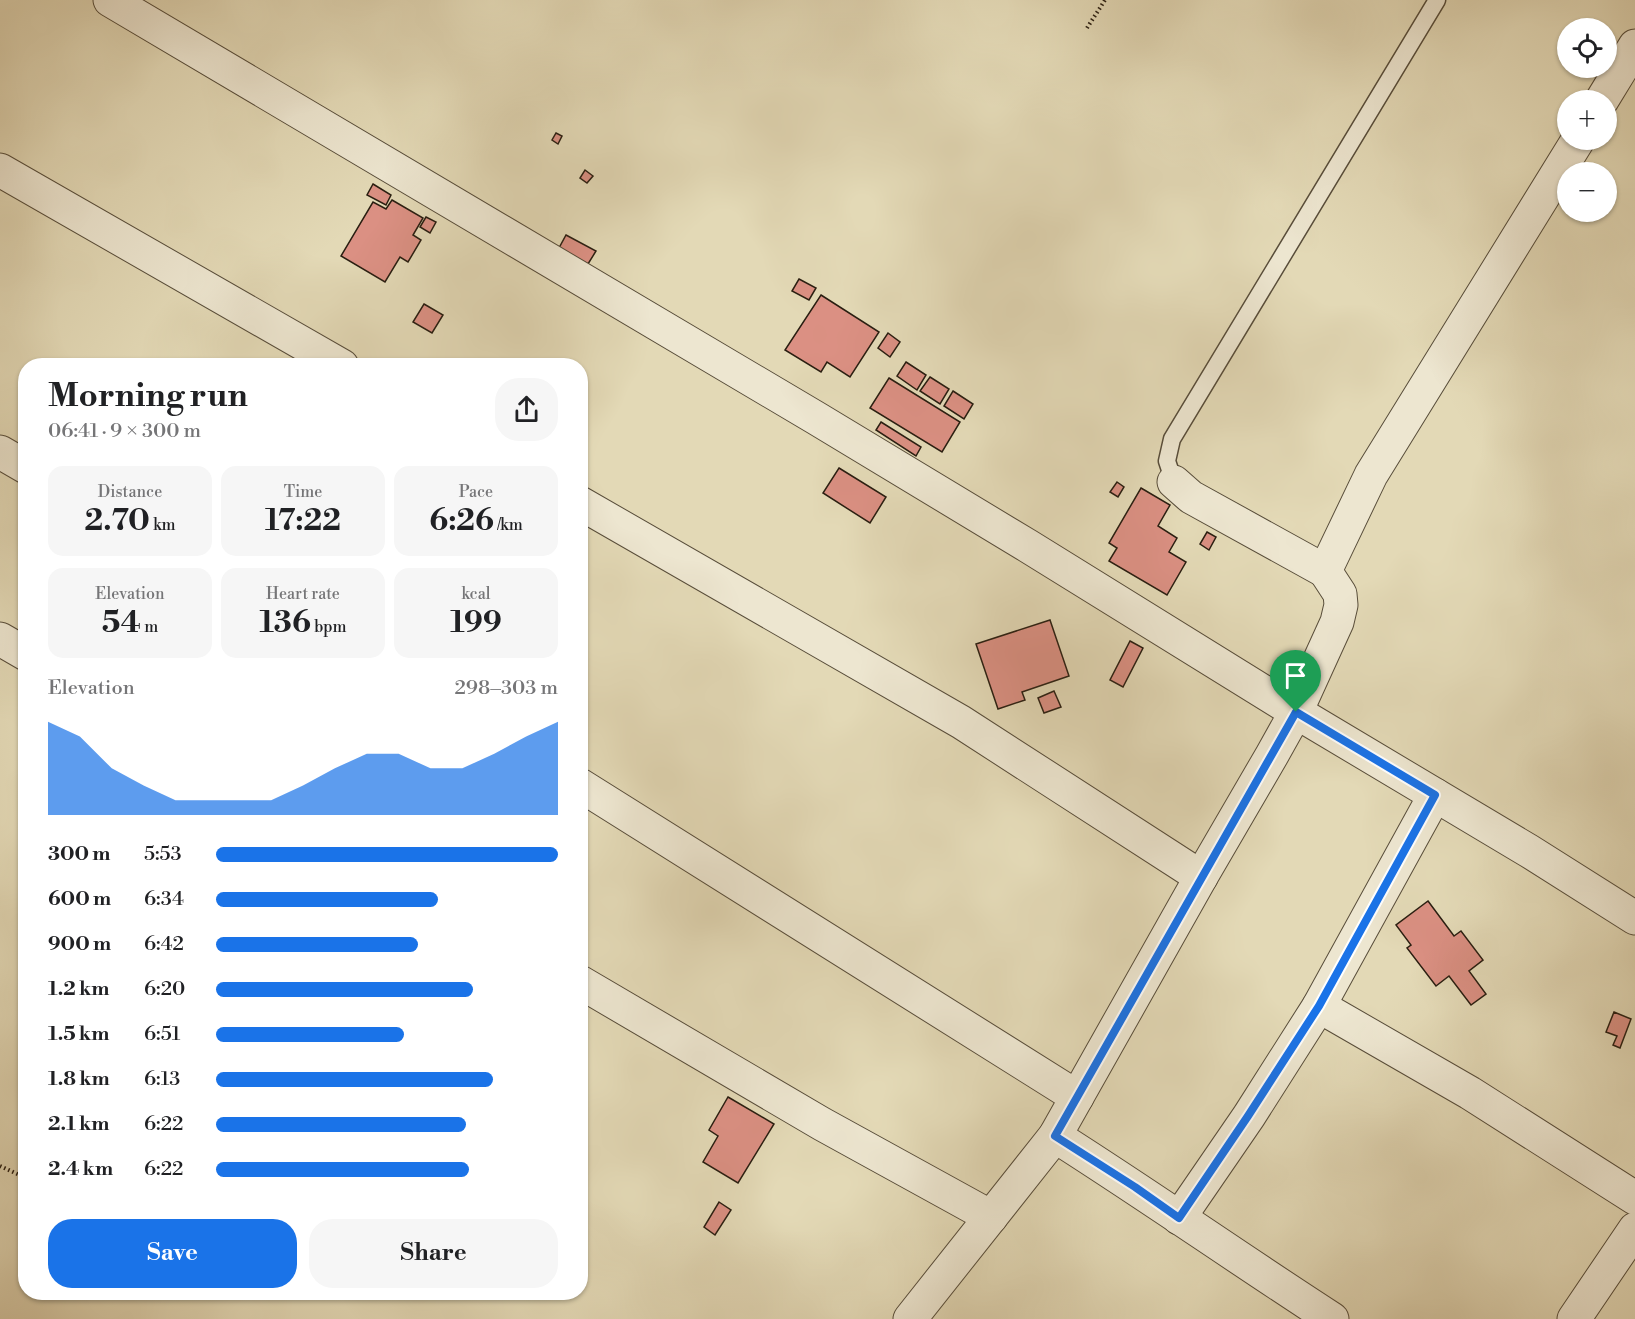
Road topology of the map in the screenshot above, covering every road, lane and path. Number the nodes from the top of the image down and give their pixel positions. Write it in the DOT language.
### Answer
graph roads {
  1 [pos="110,0"];
  2 [pos="1105,0"];
  3 [pos="1437,0"];
  4 [pos="1087,28"];
  5 [pos="1635,46"];
  6 [pos="1608,90"];
  7 [pos="1572,150"];
  8 [pos="0,170"];
  9 [pos="328,358"];
  10 [pos="0,452"];
  11 [pos="18,462"];
  12 [pos="1174,482"];
  13 [pos="588,508"];
  14 [pos="1325,571"];
  15 [pos="0,639"];
  16 [pos="18,649"];
  17 [pos="1296,712"];
  18 [pos="588,790"];
  19 [pos="1435,795"];
  20 [pos="1201,877"];
  21 [pos="1635,918"];
  22 [pos="588,987"];
  23 [pos="1319,1006"];
  24 [pos="1077,1097"];
  25 [pos="1055,1136"];
  26 [pos="0,1166"];
  27 [pos="18,1174"];
  28 [pos="1635,1198"];
  29 [pos="992,1217"];
  30 [pos="1179,1218"];
  31 [pos="1635,1229"];
  32 [pos="910,1319"];
  33 [pos="1332,1319"];
  34 [pos="1574,1319"];
  1 -- 17 [label="street"];
  2 -- 4 [label="path"];
  3 -- 12 [label="lane"];
  5 -- 6 [label="street"];
  7 -- 14 [label="street"];
  8 -- 9 [label="street"];
  10 -- 11 [label="street"];
  12 -- 14 [label="street"];
  13 -- 20 [label="street"];
  14 -- 17 [label="street"];
  15 -- 16 [label="street"];
  17 -- 19 [label="street"];
  17 -- 20 [label="street"];
  18 -- 24 [label="street"];
  19 -- 21 [label="street"];
  19 -- 23 [label="street"];
  20 -- 24 [label="street"];
  22 -- 29 [label="street"];
  23 -- 28 [label="street"];
  23 -- 30 [label="street"];
  24 -- 25 [label="street"];
  25 -- 29 [label="street"];
  25 -- 30 [label="street"];
  26 -- 27 [label="path"];
  29 -- 32 [label="street"];
  30 -- 33 [label="street"];
  31 -- 34 [label="street"];
}
